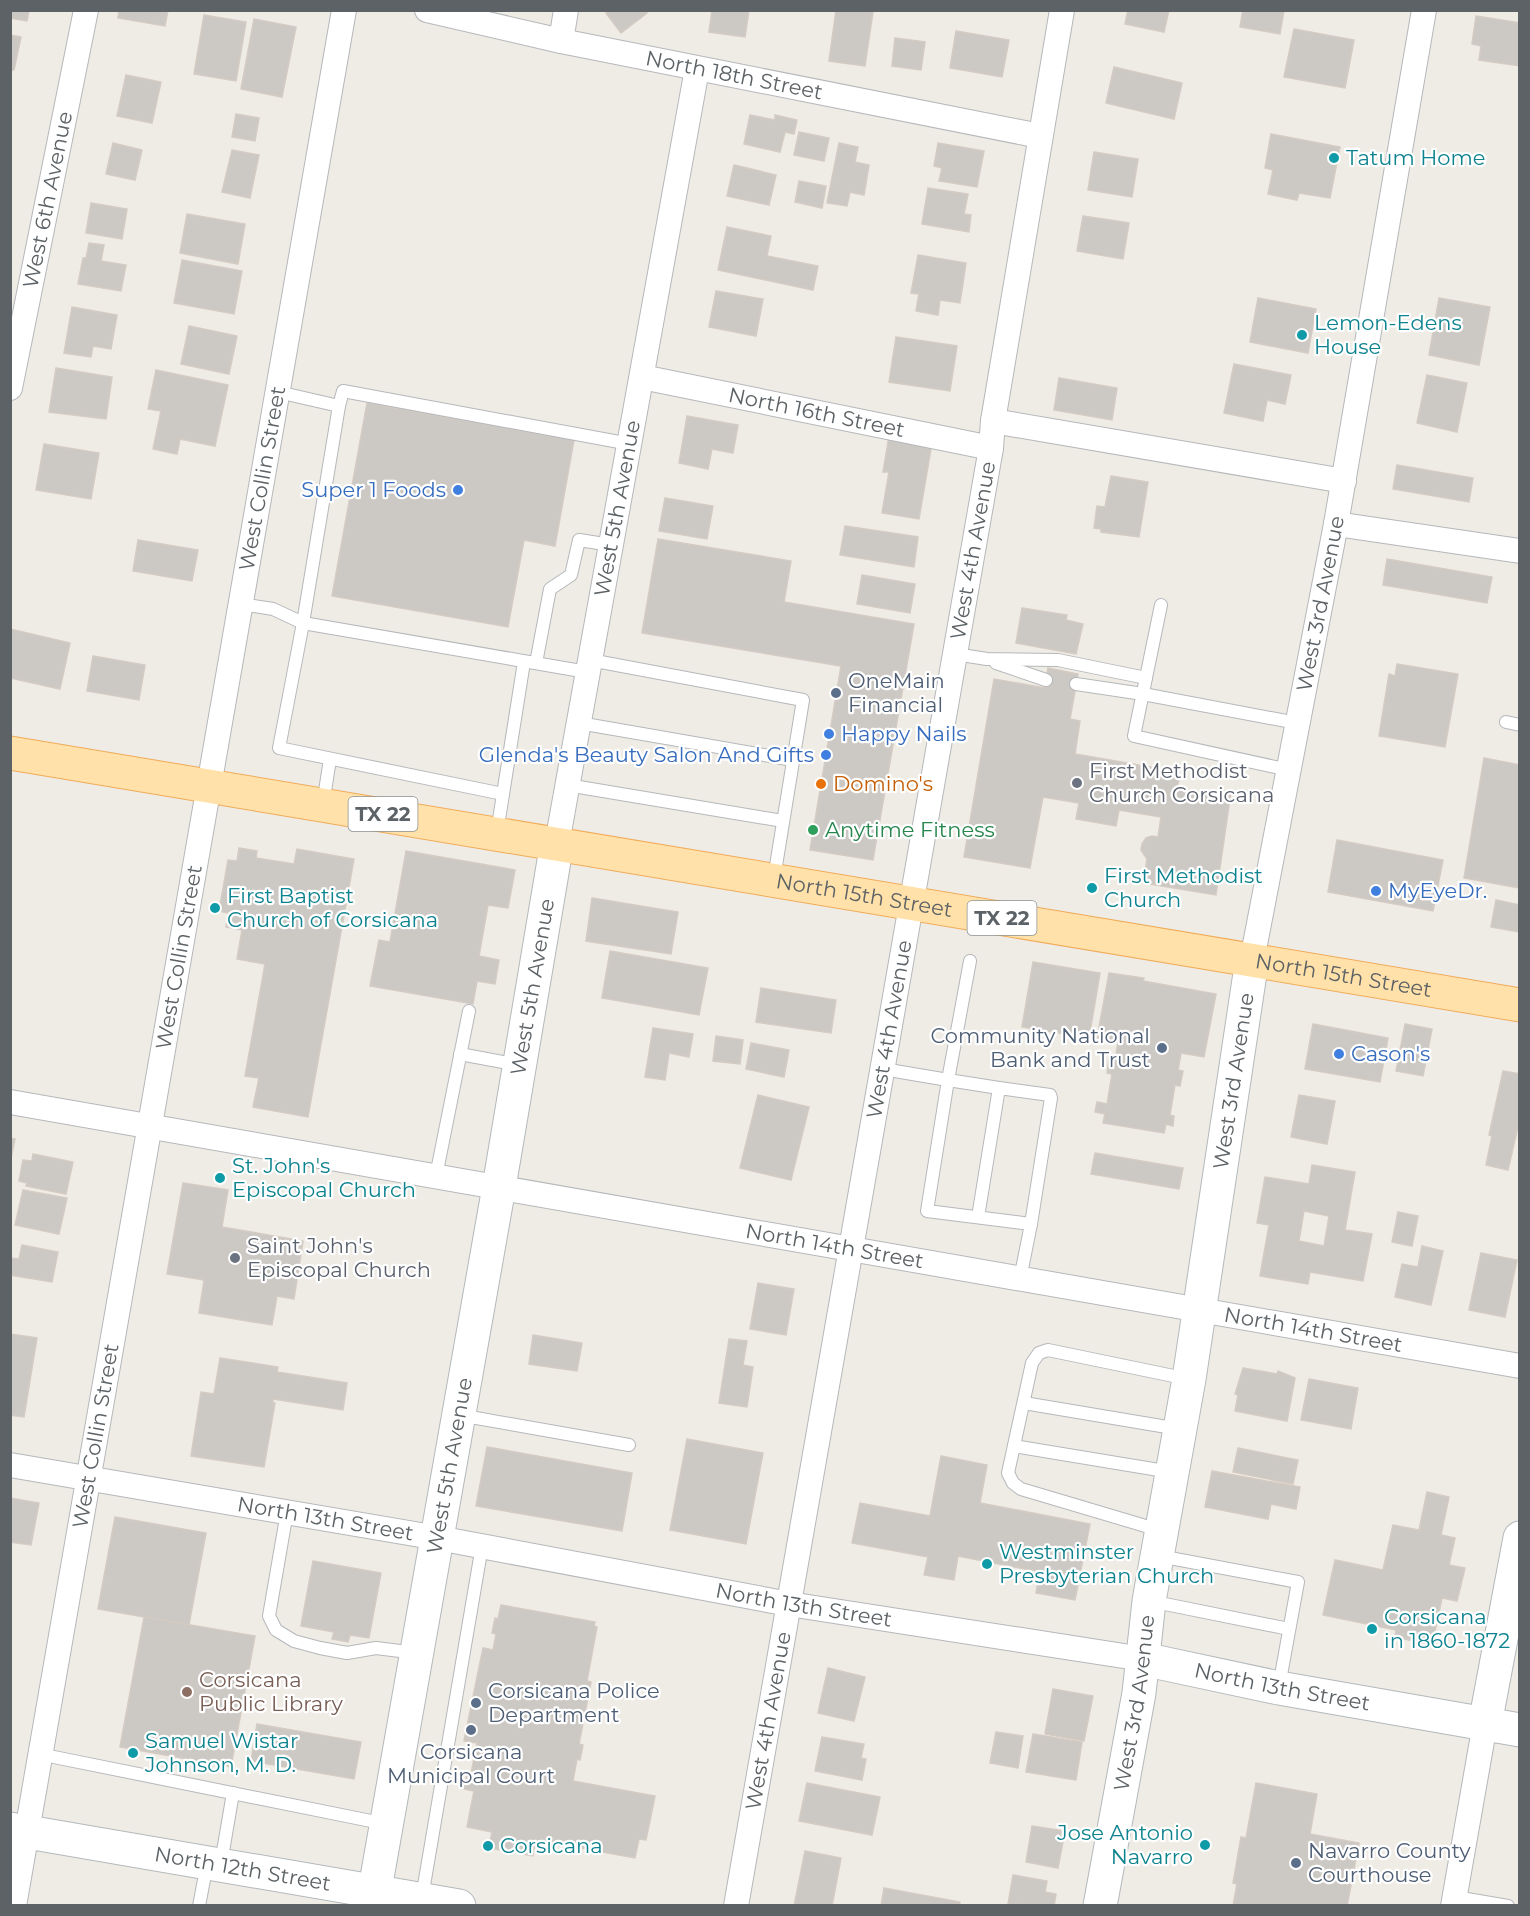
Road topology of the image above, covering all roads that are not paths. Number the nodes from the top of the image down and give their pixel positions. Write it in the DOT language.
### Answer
graph roads {
  1 [pos="86,10"];
  2 [pos="344,10"];
  3 [pos="427,10"];
  4 [pos="566,10"];
  5 [pos="1062,10"];
  6 [pos="1424,10"];
  7 [pos="561,41"];
  8 [pos="697,69"];
  9 [pos="1041,136"];
  10 [pos="13,359"];
  11 [pos="642,377"];
  12 [pos="10,388"];
  13 [pos="278,392"];
  14 [pos="339,406"];
  15 [pos="993,421"];
  16 [pos="630,444"];
  17 [pos="991,448"];
  18 [pos="1344,481"];
  19 [pos="1336,524"];
  20 [pos="611,545"];
  21 [pos="1520,551"];
  22 [pos="241,604"];
  23 [pos="1161,605"];
  24 [pos="303,623"];
  25 [pos="955,654"];
  26 [pos="987,659"];
  27 [pos="530,663"];
  28 [pos="589,666"];
  29 [pos="1146,678"];
  30 [pos="1046,680"];
  31 [pos="1076,684"];
  32 [pos="1143,694"];
  33 [pos="1506,722"];
  34 [pos="579,723"];
  35 [pos="1298,723"];
  36 [pos="1520,725"];
  37 [pos="10,753"];
  38 [pos="330,759"];
  39 [pos="793,760"];
  40 [pos="1289,770"];
  41 [pos="209,785"];
  42 [pos="567,785"];
  43 [pos="503,794"];
  44 [pos="323,804"];
  45 [pos="783,821"];
  46 [pos="497,833"];
  47 [pos="557,843"];
  48 [pos="774,879"];
  49 [pos="913,903"];
  50 [pos="1252,960"];
  51 [pos="970,961"];
  52 [pos="1520,1005"];
  53 [pos="469,1011"];
  54 [pos="460,1054"];
  55 [pos="520,1065"];
  56 [pos="883,1068"];
  57 [pos="948,1080"];
  58 [pos="999,1088"];
  59 [pos="10,1102"];
  60 [pos="149,1126"];
  61 [pos="436,1176"];
  62 [pos="500,1188"];
  63 [pos="978,1217"];
  64 [pos="1031,1224"];
  65 [pos="851,1249"];
  66 [pos="1020,1279"];
  67 [pos="1199,1310"];
  68 [pos="1520,1366"];
  69 [pos="1189,1379"];
  70 [pos="1024,1403"];
  71 [pos="459,1415"];
  72 [pos="1181,1430"];
  73 [pos="629,1445"];
  74 [pos="1014,1446"];
  75 [pos="10,1465"];
  76 [pos="1172,1472"];
  77 [pos="88,1478"];
  78 [pos="287,1512"];
  79 [pos="438,1538"];
  80 [pos="1520,1538"];
  81 [pos="1160,1543"];
  82 [pos="482,1546"];
  83 [pos="1149,1601"];
  84 [pos="789,1604"];
  85 [pos="1289,1629"];
  86 [pos="417,1653"];
  87 [pos="1143,1659"];
  88 [pos="1279,1688"];
  89 [pos="1485,1724"];
  90 [pos="1520,1730"];
  91 [pos="39,1754"];
  92 [pos="233,1793"];
  93 [pos="387,1824"];
  94 [pos="18,1830"];
  95 [pos="214,1864"];
  96 [pos="374,1898"];
  97 [pos="422,1899"];
  98 [pos="1454,1901"];
  99 [pos="14,1905"];
  100 [pos="199,1905"];
  101 [pos="459,1905"];
  102 [pos="736,1905"];
  103 [pos="1100,1905"];
  104 [pos="1508,1905"];
  1 -- 10 [label="street, West 6th Avenue"];
  2 -- 13 [label="street, West Collin Street"];
  3 -- 7 [label="street, North 18th Street"];
  4 -- 7 [label="street"];
  5 -- 9 [label="street, West 4th Avenue"];
  6 -- 18 [label="street, West 3rd Avenue"];
  7 -- 8 [label="street, North 18th Street"];
  8 -- 9 [label="street, North 18th Street"];
  8 -- 11 [label="street, West 5th Avenue"];
  9 -- 15 [label="street, West 4th Avenue"];
  10 -- 12 [label="street, West 6th Avenue"];
  11 -- 16 [label="street, West 5th Avenue"];
  11 -- 17 [label="street, North 16th Street"];
  13 -- 14 [label="lane"];
  13 -- 22 [label="street, West Collin Street"];
  14 -- 16 [label="lane"];
  14 -- 24 [label="lane"];
  15 -- 17 [label="street, West 4th Avenue"];
  15 -- 18 [label="street"];
  16 -- 20 [label="street, West 5th Avenue"];
  17 -- 25 [label="street, West 4th Avenue"];
  18 -- 19 [label="street, West 3rd Avenue"];
  19 -- 21 [label="street"];
  19 -- 35 [label="street, West 3rd Avenue"];
  20 -- 27 [label="lane"];
  20 -- 28 [label="street, West 5th Avenue"];
  22 -- 24 [label="lane"];
  22 -- 41 [label="street, West Collin Street"];
  23 -- 29 [label="lane"];
  24 -- 27 [label="lane"];
  24 -- 38 [label="lane"];
  25 -- 26 [label="lane"];
  25 -- 49 [label="street, West 4th Avenue"];
  26 -- 29 [label="lane"];
  26 -- 30 [label="lane"];
  27 -- 28 [label="lane"];
  27 -- 43 [label="lane"];
  28 -- 34 [label="street, West 5th Avenue"];
  28 -- 39 [label="lane"];
  29 -- 32 [label="lane"];
  31 -- 32 [label="lane"];
  32 -- 35 [label="lane"];
  32 -- 40 [label="lane"];
  33 -- 36 [label="lane"];
  34 -- 39 [label="lane"];
  34 -- 42 [label="street, West 5th Avenue"];
  35 -- 40 [label="street, West 3rd Avenue"];
  37 -- 41 [label="main road, TX 22"];
  38 -- 43 [label="lane"];
  38 -- 44 [label="lane"];
  39 -- 45 [label="lane"];
  40 -- 50 [label="street, West 3rd Avenue"];
  41 -- 44 [label="main road, North 15th Street / TX 22"];
  41 -- 60 [label="street, West Collin Street"];
  42 -- 45 [label="lane"];
  42 -- 47 [label="street, West 5th Avenue"];
  43 -- 46 [label="lane"];
  44 -- 46 [label="main road, North 15th Street / TX 22"];
  45 -- 48 [label="lane"];
  46 -- 47 [label="main road, North 15th Street / TX 22"];
  47 -- 48 [label="main road, North 15th Street / TX 22"];
  47 -- 55 [label="street, West 5th Avenue"];
  48 -- 49 [label="main road, North 15th Street / TX 22"];
  49 -- 50 [label="main road, North 15th Street / TX 22"];
  49 -- 56 [label="street, West 4th Avenue"];
  50 -- 52 [label="main road, North 15th Street / TX 22"];
  50 -- 67 [label="street, West 3rd Avenue"];
  51 -- 57 [label="lane"];
  53 -- 54 [label="lane"];
  54 -- 55 [label="lane"];
  54 -- 61 [label="lane"];
  55 -- 62 [label="street, West 5th Avenue"];
  56 -- 57 [label="lane"];
  56 -- 65 [label="street, West 4th Avenue"];
  57 -- 58 [label="lane"];
  57 -- 63 [label="lane"];
  58 -- 63 [label="lane"];
  58 -- 64 [label="lane"];
  59 -- 60 [label="street, North 14th Street"];
  60 -- 61 [label="street, North 14th Street"];
  60 -- 77 [label="street, West Collin Street"];
  61 -- 62 [label="street, North 14th Street"];
  62 -- 65 [label="street, North 14th Street"];
  62 -- 71 [label="street, West 5th Avenue"];
  63 -- 64 [label="lane"];
  64 -- 66 [label="lane"];
  65 -- 66 [label="street, North 14th Street"];
  65 -- 84 [label="street, West 4th Avenue"];
  66 -- 67 [label="street, North 14th Street"];
  67 -- 68 [label="street, North 14th Street"];
  67 -- 69 [label="street, West 3rd Avenue"];
  69 -- 70 [label="lane"];
  69 -- 72 [label="street, West 3rd Avenue"];
  70 -- 72 [label="lane"];
  70 -- 74 [label="lane"];
  71 -- 73 [label="lane"];
  71 -- 79 [label="street, West 5th Avenue"];
  72 -- 76 [label="street, West 3rd Avenue"];
  74 -- 76 [label="lane"];
  74 -- 81 [label="lane"];
  75 -- 77 [label="street, North 13th Street"];
  76 -- 81 [label="street, West 3rd Avenue"];
  77 -- 78 [label="street, North 13th Street"];
  77 -- 91 [label="street, West Collin Street"];
  78 -- 79 [label="street, North 13th Street"];
  78 -- 86 [label="lane"];
  79 -- 82 [label="street, North 13th Street"];
  79 -- 86 [label="street, West 5th Avenue"];
  80 -- 89 [label="street"];
  81 -- 83 [label="street, West 3rd Avenue"];
  81 -- 85 [label="lane"];
  82 -- 84 [label="street, North 13th Street"];
  82 -- 97 [label="lane"];
  83 -- 85 [label="lane"];
  83 -- 87 [label="street, West 3rd Avenue"];
  84 -- 87 [label="street, North 13th Street"];
  84 -- 102 [label="street, West 4th Avenue"];
  85 -- 88 [label="lane"];
  86 -- 93 [label="street, West 5th Avenue"];
  87 -- 88 [label="street, North 13th Street"];
  87 -- 103 [label="street, West 3rd Avenue"];
  88 -- 89 [label="street, North 13th Street"];
  89 -- 90 [label="street, North 13th Street"];
  89 -- 98 [label="street"];
  91 -- 92 [label="lane"];
  91 -- 94 [label="street, West Collin Street"];
  92 -- 93 [label="lane"];
  92 -- 95 [label="lane"];
  93 -- 96 [label="street, West 5th Avenue"];
  94 -- 95 [label="street, North 12th Street"];
  94 -- 99 [label="street, West Collin Street"];
  95 -- 96 [label="street, North 12th Street"];
  95 -- 100 [label="lane"];
  96 -- 97 [label="street, North 12th Street"];
  97 -- 101 [label="street, North 12th Street"];
  98 -- 104 [label="lane"];
}
